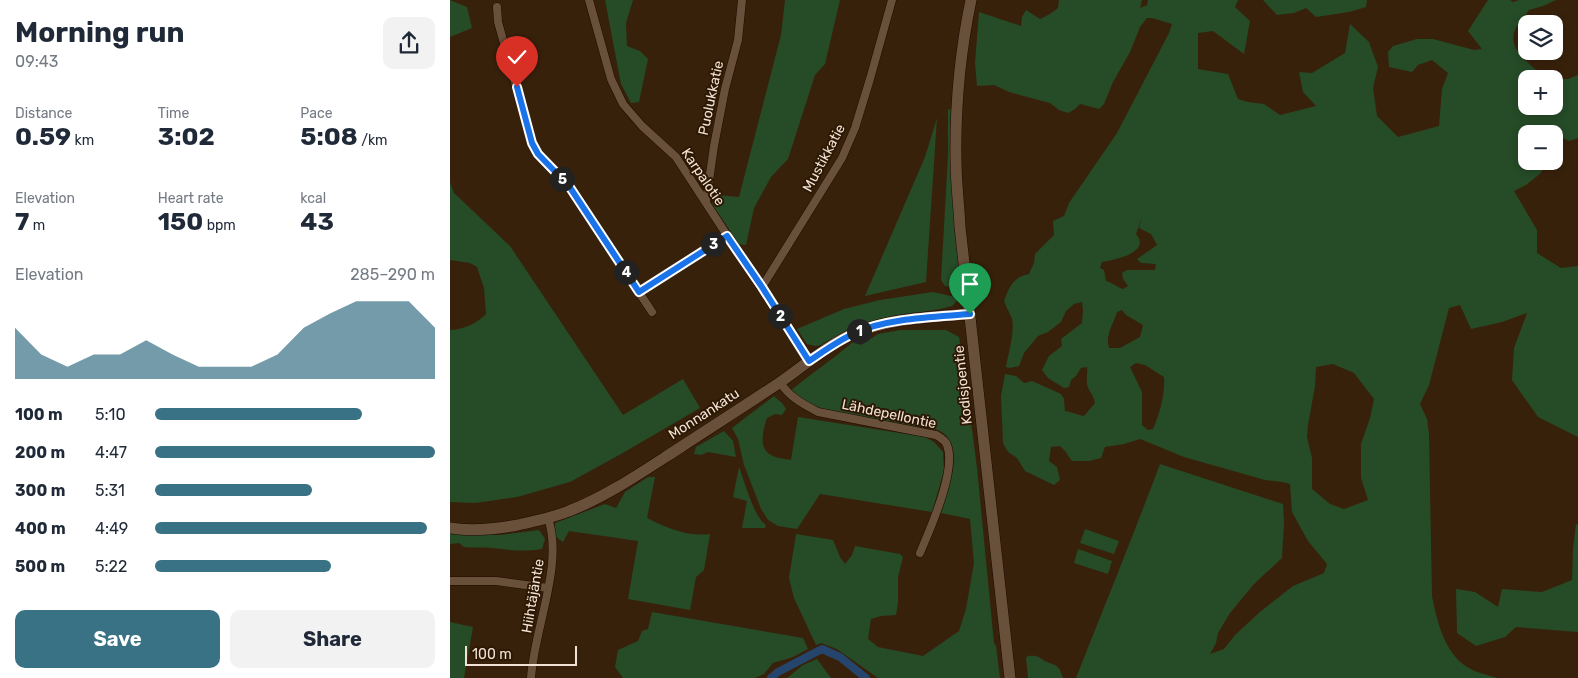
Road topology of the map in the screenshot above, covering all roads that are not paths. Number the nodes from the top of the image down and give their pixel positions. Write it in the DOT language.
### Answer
graph roads {
  1 [pos="742,0"];
  2 [pos="892,0"];
  3 [pos="971,0"];
  4 [pos="591,1"];
  5 [pos="497,7"];
  6 [pos="706,202"];
  7 [pos="727,236"];
  8 [pos="762,287"];
  9 [pos="639,292"];
  10 [pos="652,312"];
  11 [pos="970,314"];
  12 [pos="809,361"];
  13 [pos="780,382"];
  14 [pos="548,518"];
  15 [pos="450,528"];
  16 [pos="920,552"];
  17 [pos="450,581"];
  18 [pos="548,588"];
  19 [pos="531,678"];
  20 [pos="1010,678"];
  1 -- 6 [label="street, Puolukkatie"];
  2 -- 8 [label="street, Mustikkatie"];
  3 -- 11 [label="street, Kodisjoentie"];
  4 -- 6 [label="street, Karpalotie"];
  5 -- 9 [label="street"];
  6 -- 7 [label="street, Karpalotie"];
  7 -- 8 [label="street, Karpalotie"];
  7 -- 9 [label="street"];
  8 -- 12 [label="street, Karpalotie"];
  9 -- 10 [label="street"];
  11 -- 12 [label="street, Monnankatu"];
  11 -- 20 [label="street, Kodisjoentie"];
  12 -- 13 [label="street, Monnankatu"];
  13 -- 14 [label="street, Monnankatu"];
  13 -- 16 [label="street, Lähdepellontie"];
  14 -- 15 [label="street, Monnankatu"];
  14 -- 18 [label="street, Hiihtäjäntie"];
  17 -- 18 [label="street"];
  18 -- 19 [label="street, Hiihtäjäntie"];
}
